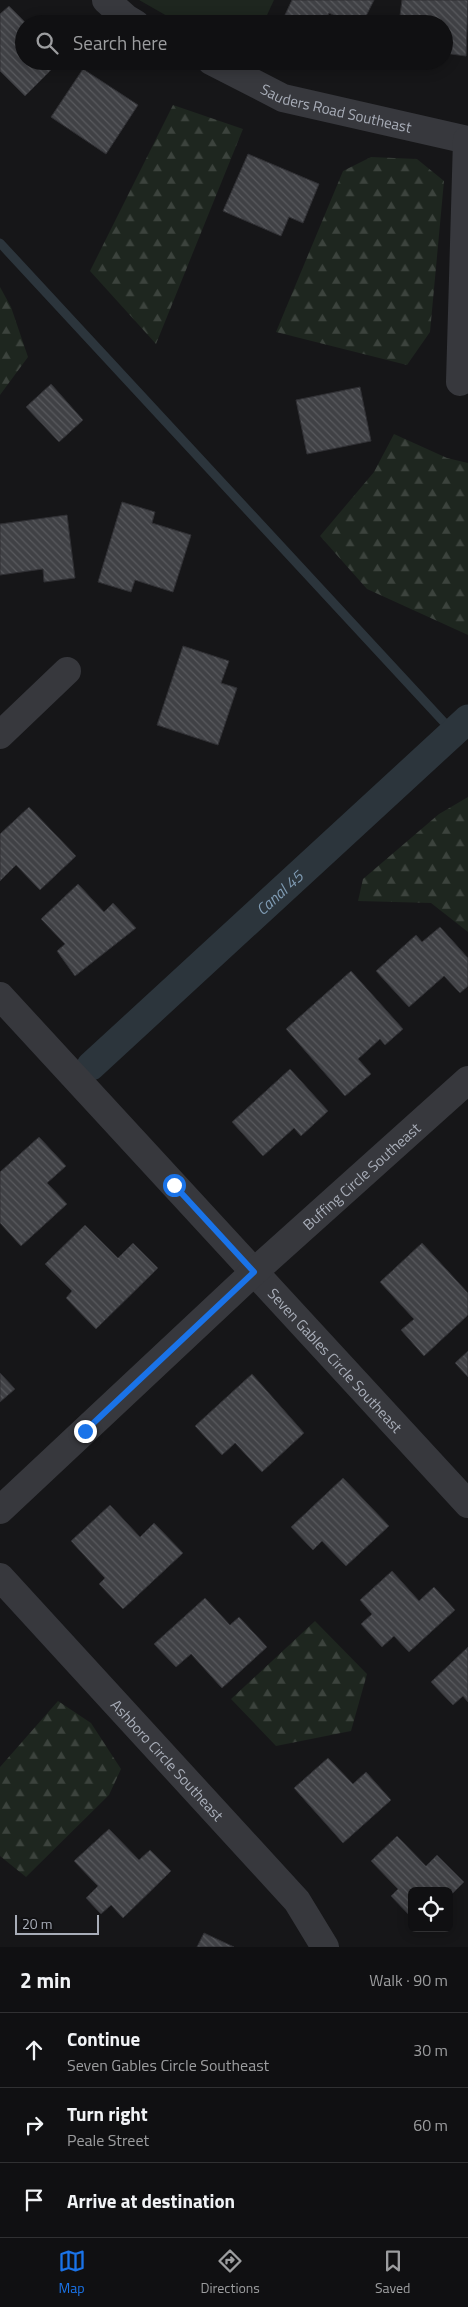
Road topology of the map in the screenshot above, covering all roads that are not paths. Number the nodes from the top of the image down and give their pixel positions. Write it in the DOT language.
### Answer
graph roads {
  1 [pos="106,0"];
  2 [pos="123,15"];
  3 [pos="229,70"];
  4 [pos="468,140"];
  5 [pos="460,382"];
  6 [pos="67,671"];
  7 [pos="0,735"];
  8 [pos="0,996"];
  9 [pos="468,1080"];
  10 [pos="254,1272"];
  11 [pos="468,1504"];
  12 [pos="0,1510"];
  13 [pos="0,1577"];
  14 [pos="325,1947"];
  1 -- 2 [label="street"];
  3 -- 4 [label="street, Sauders Road Southeast"];
  4 -- 5 [label="street"];
  6 -- 7 [label="street"];
  8 -- 10 [label="street, Seven Gables Circle Southeast"];
  9 -- 10 [label="street, Buffing Circle Southeast"];
  10 -- 11 [label="street, Seven Gables Circle Southeast"];
  10 -- 12 [label="street, Buffing Circle Southeast"];
  13 -- 14 [label="street, Ashboro Circle Southeast"];
}
